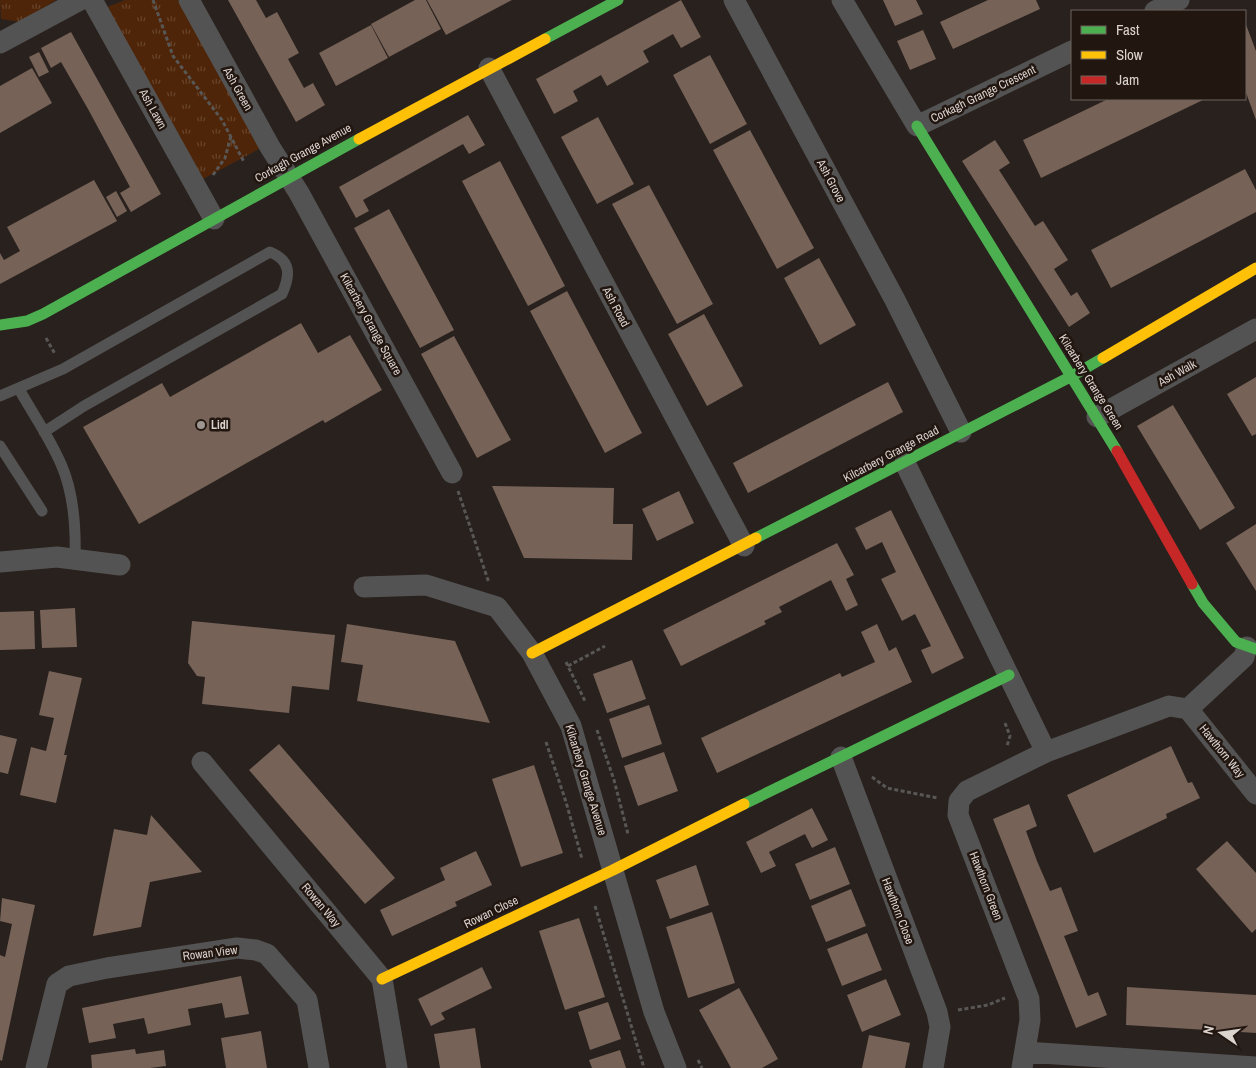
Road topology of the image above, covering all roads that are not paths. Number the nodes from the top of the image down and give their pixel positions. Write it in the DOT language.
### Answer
graph roads {
  1 [pos="80,0"];
  2 [pos="92,0"];
  3 [pos="189,0"];
  4 [pos="734,0"];
  5 [pos="842,0"];
  6 [pos="1179,0"];
  7 [pos="610,2"];
  8 [pos="1157,10"];
  9 [pos="0,43"];
  10 [pos="1071,51"];
  11 [pos="489,68"];
  12 [pos="917,126"];
  13 [pos="288,177"];
  14 [pos="214,219"];
  15 [pos="1256,268"];
  16 [pos="0,325"];
  17 [pos="1256,329"];
  18 [pos="1072,376"];
  19 [pos="19,389"];
  20 [pos="0,396"];
  21 [pos="1098,416"];
  22 [pos="44,432"];
  23 [pos="960,432"];
  24 [pos="0,446"];
  25 [pos="905,463"];
  26 [pos="452,473"];
  27 [pos="42,511"];
  28 [pos="744,546"];
  29 [pos="74,559"];
  30 [pos="0,562"];
  31 [pos="120,565"];
  32 [pos="364,587"];
  33 [pos="1252,648"];
  34 [pos="532,653"];
  35 [pos="1008,675"];
  36 [pos="1188,709"];
  37 [pos="1046,752"];
  38 [pos="202,762"];
  39 [pos="844,766"];
  40 [pos="1256,794"];
  41 [pos="613,870"];
  42 [pos="382,979"];
  43 [pos="1023,1060"];
  44 [pos="1256,1067"];
  45 [pos="36,1068"];
  46 [pos="319,1068"];
  47 [pos="397,1068"];
  48 [pos="676,1068"];
  49 [pos="932,1068"];
  1 -- 9 [label="street"];
  2 -- 14 [label="street, Ash Lawn"];
  3 -- 13 [label="street, Ash Green"];
  4 -- 23 [label="street, Ash Grove"];
  5 -- 12 [label="street, Corkagh Grange Crescent"];
  6 -- 8 [label="street"];
  7 -- 11 [label="street, Corkagh Grange Avenue"];
  10 -- 12 [label="street, Corkagh Grange Crescent"];
  11 -- 13 [label="street, Corkagh Grange Avenue"];
  11 -- 28 [label="street, Ash Road"];
  12 -- 18 [label="street, Kilcarbery Grange Green"];
  13 -- 14 [label="street, Corkagh Grange Avenue"];
  13 -- 26 [label="street, Kilcarbery Grange Square"];
  14 -- 16 [label="street, Corkagh Grange Avenue"];
  15 -- 18 [label="street, Kilcarbery Grange Road"];
  17 -- 21 [label="street, Ash Walk"];
  18 -- 21 [label="street, Kilcarbery Grange Green"];
  18 -- 23 [label="street, Kilcarbery Grange Road"];
  19 -- 20 [label="lane"];
  19 -- 22 [label="lane"];
  19 -- 22 [label="lane"];
  21 -- 33 [label="street, Kilcarbery Grange Green"];
  22 -- 29 [label="lane"];
  23 -- 25 [label="street, Kilcarbery Grange Road"];
  24 -- 27 [label="lane"];
  25 -- 28 [label="street, Kilcarbery Grange Road"];
  25 -- 35 [label="street"];
  28 -- 34 [label="street, Kilcarbery Grange Road"];
  29 -- 30 [label="street"];
  29 -- 31 [label="street"];
  32 -- 34 [label="street, Kilcarbery Grange Avenue"];
  33 -- 36 [label="street"];
  34 -- 41 [label="street, Kilcarbery Grange Avenue"];
  35 -- 37 [label="street"];
  35 -- 39 [label="street"];
  36 -- 37 [label="street"];
  36 -- 40 [label="street, Hawthorn Way"];
  37 -- 43 [label="street, Hawthorn Green"];
  38 -- 42 [label="street, Rowan Way"];
  39 -- 41 [label="street"];
  39 -- 49 [label="street, Hawthorn Close"];
  41 -- 42 [label="street, Rowan Close"];
  41 -- 48 [label="street, Kilcarbery Grange Avenue"];
  42 -- 47 [label="street"];
  43 -- 44 [label="street"];
  45 -- 46 [label="street, Rowan View"];
}
